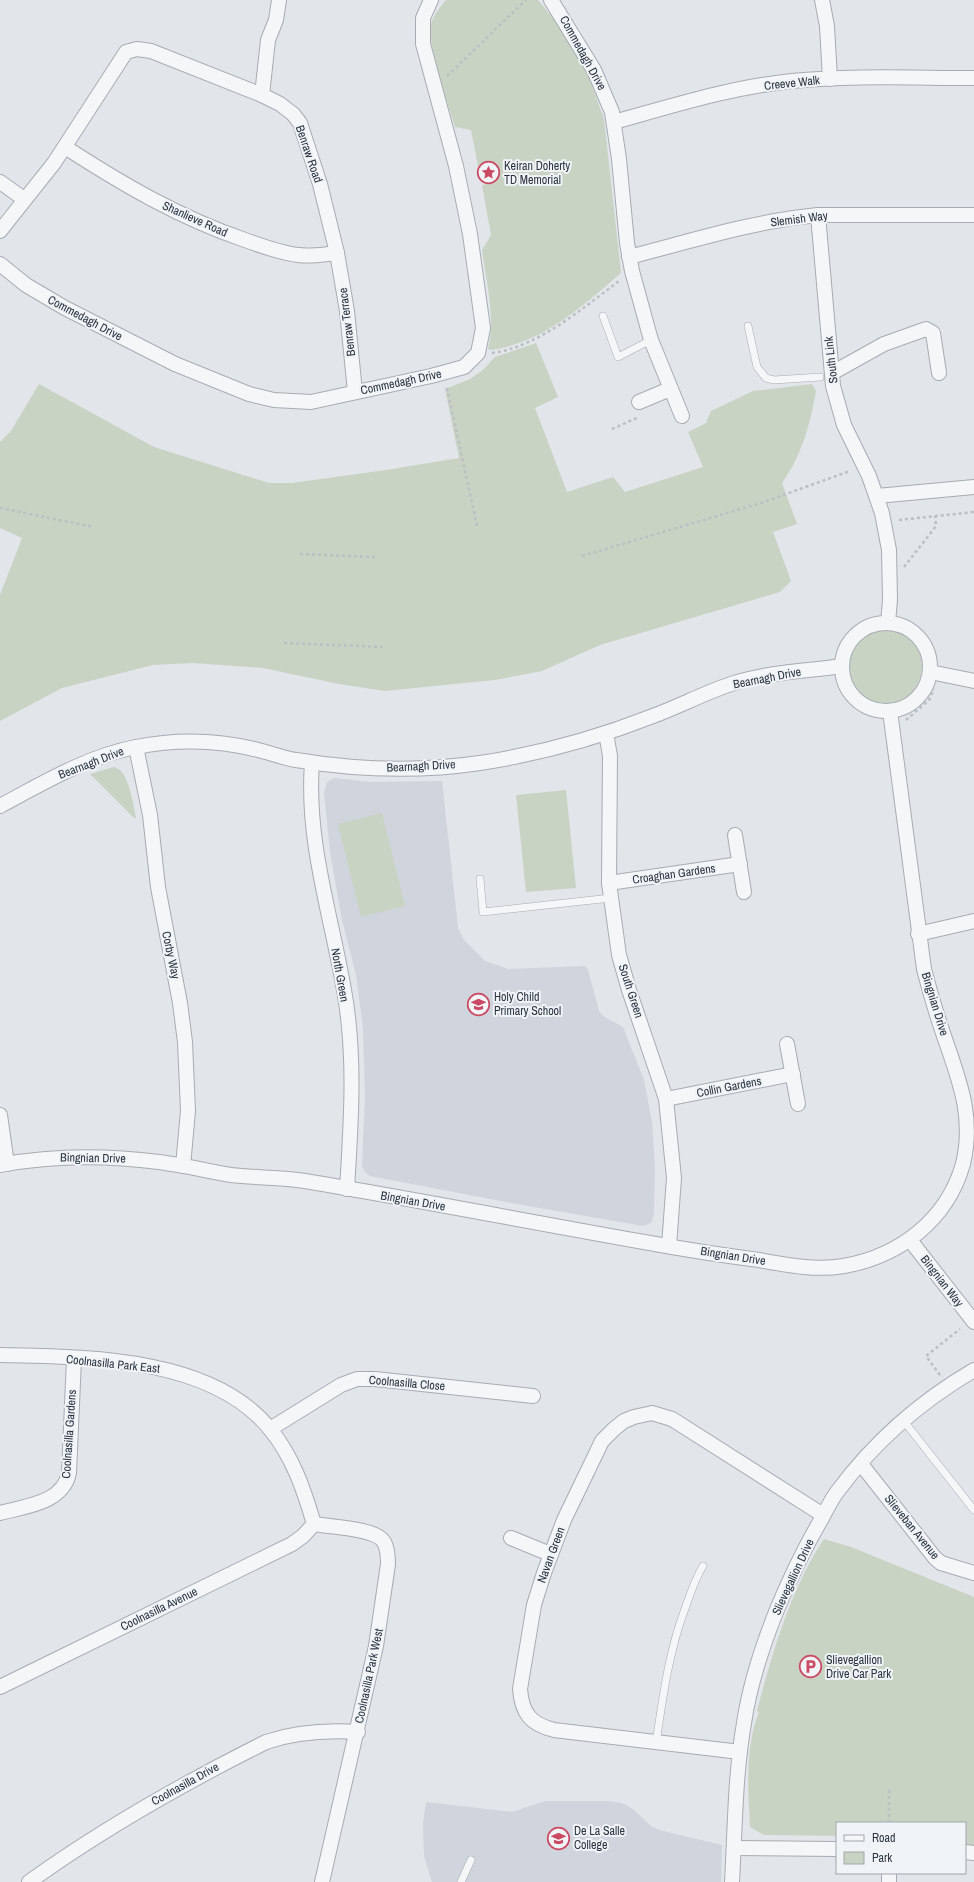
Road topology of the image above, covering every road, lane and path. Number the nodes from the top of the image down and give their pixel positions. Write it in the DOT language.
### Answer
graph roads {
  1 [pos="279,0"];
  2 [pos="526,0"];
  3 [pos="551,0"];
  4 [pos="822,0"];
  5 [pos="428,4"];
  6 [pos="446,76"];
  7 [pos="974,78"];
  8 [pos="830,79"];
  9 [pos="262,95"];
  10 [pos="614,122"];
  11 [pos="64,147"];
  12 [pos="0,182"];
  13 [pos="24,199"];
  14 [pos="818,215"];
  15 [pos="974,215"];
  16 [pos="0,231"];
  17 [pos="337,253"];
  18 [pos="0,264"];
  19 [pos="630,264"];
  20 [pos="603,316"];
  21 [pos="748,326"];
  22 [pos="651,340"];
  23 [pos="495,353"];
  24 [pos="938,373"];
  25 [pos="826,375"];
  26 [pos="446,383"];
  27 [pos="670,389"];
  28 [pos="355,392"];
  29 [pos="639,402"];
  30 [pos="682,416"];
  31 [pos="864,466"];
  32 [pos="974,487"];
  33 [pos="876,496"];
  34 [pos="0,508"];
  35 [pos="974,512"];
  36 [pos="935,516"];
  37 [pos="892,520"];
  38 [pos="477,526"];
  39 [pos="94,527"];
  40 [pos="300,554"];
  41 [pos="582,556"];
  42 [pos="375,557"];
  43 [pos="903,569"];
  44 [pos="888,623"];
  45 [pos="284,643"];
  46 [pos="386,648"];
  47 [pos="842,666"];
  48 [pos="930,672"];
  49 [pos="974,681"];
  50 [pos="940,687"];
  51 [pos="890,711"];
  52 [pos="903,724"];
  53 [pos="606,733"];
  54 [pos="136,747"];
  55 [pos="312,763"];
  56 [pos="0,806"];
  57 [pos="735,835"];
  58 [pos="740,864"];
  59 [pos="480,879"];
  60 [pos="609,883"];
  61 [pos="744,892"];
  62 [pos="610,898"];
  63 [pos="974,921"];
  64 [pos="918,934"];
  65 [pos="787,1044"];
  66 [pos="793,1074"];
  67 [pos="666,1099"];
  68 [pos="798,1104"];
  69 [pos="0,1115"];
  70 [pos="3,1165"];
  71 [pos="183,1166"];
  72 [pos="347,1189"];
  73 [pos="910,1240"];
  74 [pos="669,1246"];
  75 [pos="974,1322"];
  76 [pos="956,1334"];
  77 [pos="0,1355"];
  78 [pos="74,1358"];
  79 [pos="974,1370"];
  80 [pos="943,1380"];
  81 [pos="533,1396"];
  82 [pos="903,1420"];
  83 [pos="270,1429"];
  84 [pos="861,1464"];
  85 [pos="974,1510"];
  86 [pos="0,1513"];
  87 [pos="823,1515"];
  88 [pos="314,1524"];
  89 [pos="511,1538"];
  90 [pos="550,1554"];
  91 [pos="703,1566"];
  92 [pos="974,1573"];
  93 [pos="0,1687"];
  94 [pos="358,1732"];
  95 [pos="656,1743"];
  96 [pos="740,1752"];
  97 [pos="889,1790"];
  98 [pos="889,1822"];
  99 [pos="734,1848"];
  100 [pos="836,1849"];
  101 [pos="471,1860"];
  102 [pos="29,1882"];
  103 [pos="322,1882"];
  104 [pos="461,1882"];
  105 [pos="732,1882"];
  1 -- 9 [label="street"];
  2 -- 6 [label="path"];
  3 -- 10 [label="street, Commedagh Drive"];
  4 -- 8 [label="street"];
  5 -- 28 [label="street, Commedagh Drive"];
  7 -- 8 [label="street, Creeve Walk"];
  8 -- 10 [label="street, Creeve Walk"];
  9 -- 11 [label="street, Benraw Road"];
  9 -- 17 [label="street, Benraw Road"];
  10 -- 19 [label="street, Commedagh Drive"];
  11 -- 13 [label="street"];
  11 -- 17 [label="street, Shanlieve Road"];
  12 -- 13 [label="street"];
  13 -- 16 [label="street"];
  14 -- 15 [label="street, Slemish Way"];
  14 -- 19 [label="street, Slemish Way"];
  14 -- 25 [label="street, South Link"];
  17 -- 28 [label="street, Benraw Terrace"];
  18 -- 28 [label="street, Commedagh Drive"];
  19 -- 22 [label="street, Commedagh Drive"];
  19 -- 23 [label="path"];
  20 -- 22 [label="lane"];
  21 -- 25 [label="lane"];
  22 -- 27 [label="street, Commedagh Drive"];
  24 -- 25 [label="street"];
  25 -- 31 [label="street, South Link"];
  26 -- 38 [label="path"];
  27 -- 29 [label="street"];
  27 -- 30 [label="street, Commedagh Drive"];
  31 -- 33 [label="street, South Link"];
  31 -- 41 [label="path"];
  32 -- 33 [label="street"];
  33 -- 44 [label="street, South Link"];
  34 -- 39 [label="path"];
  35 -- 36 [label="path"];
  36 -- 37 [label="path"];
  36 -- 43 [label="path"];
  40 -- 42 [label="path"];
  44 -- 47 [label="street"];
  44 -- 48 [label="street"];
  45 -- 46 [label="path"];
  47 -- 51 [label="street"];
  47 -- 53 [label="street, Bearnagh Drive"];
  48 -- 49 [label="street"];
  48 -- 51 [label="street"];
  50 -- 52 [label="path"];
  51 -- 64 [label="street, Bingnian Drive"];
  53 -- 55 [label="street, Bearnagh Drive"];
  53 -- 60 [label="street, South Green"];
  54 -- 55 [label="street, Bearnagh Drive"];
  54 -- 56 [label="street, Bearnagh Drive"];
  54 -- 71 [label="street, Corby Way"];
  55 -- 72 [label="street, North Green"];
  57 -- 58 [label="street"];
  58 -- 60 [label="street, Croaghan Gardens"];
  58 -- 61 [label="street"];
  59 -- 62 [label="lane"];
  60 -- 62 [label="street, South Green"];
  62 -- 67 [label="street, South Green"];
  63 -- 64 [label="street"];
  64 -- 73 [label="street, Bingnian Drive"];
  65 -- 66 [label="street"];
  66 -- 67 [label="street, Collin Gardens"];
  66 -- 68 [label="street"];
  67 -- 74 [label="street, South Green"];
  69 -- 70 [label="street"];
  70 -- 71 [label="street, Bingnian Drive"];
  71 -- 72 [label="street, Bingnian Drive"];
  72 -- 74 [label="street, Bingnian Drive"];
  73 -- 74 [label="street, Bingnian Drive"];
  73 -- 75 [label="street, Bingnian Way"];
  76 -- 80 [label="path"];
  77 -- 78 [label="street, Coolnasilla Park East"];
  78 -- 83 [label="street, Coolnasilla Park East"];
  78 -- 86 [label="street, Coolnasilla Gardens"];
  79 -- 82 [label="street, Slievegallion Drive"];
  81 -- 83 [label="street, Coolnasilla Close"];
  82 -- 84 [label="street, Slievegallion Drive"];
  82 -- 85 [label="lane"];
  83 -- 88 [label="street, Coolnasilla Park East"];
  84 -- 87 [label="street, Slievegallion Drive"];
  84 -- 92 [label="street, Slieveban Avenue"];
  87 -- 90 [label="street, Navan Green"];
  87 -- 96 [label="street, Slievegallion Drive"];
  88 -- 93 [label="street, Coolnasilla Avenue"];
  88 -- 94 [label="street, Coolnasilla Park West"];
  89 -- 90 [label="street"];
  90 -- 95 [label="street, Navan Green"];
  91 -- 95 [label="lane"];
  94 -- 102 [label="street, Coolnasilla Drive"];
  94 -- 103 [label="street, Coolnasilla Park West"];
  95 -- 96 [label="street, Navan Green"];
  96 -- 99 [label="street, Slievegallion Drive"];
  97 -- 98 [label="path"];
  99 -- 100 [label="street"];
  99 -- 105 [label="street, Slievegallion Drive"];
  101 -- 104 [label="lane"];
}
